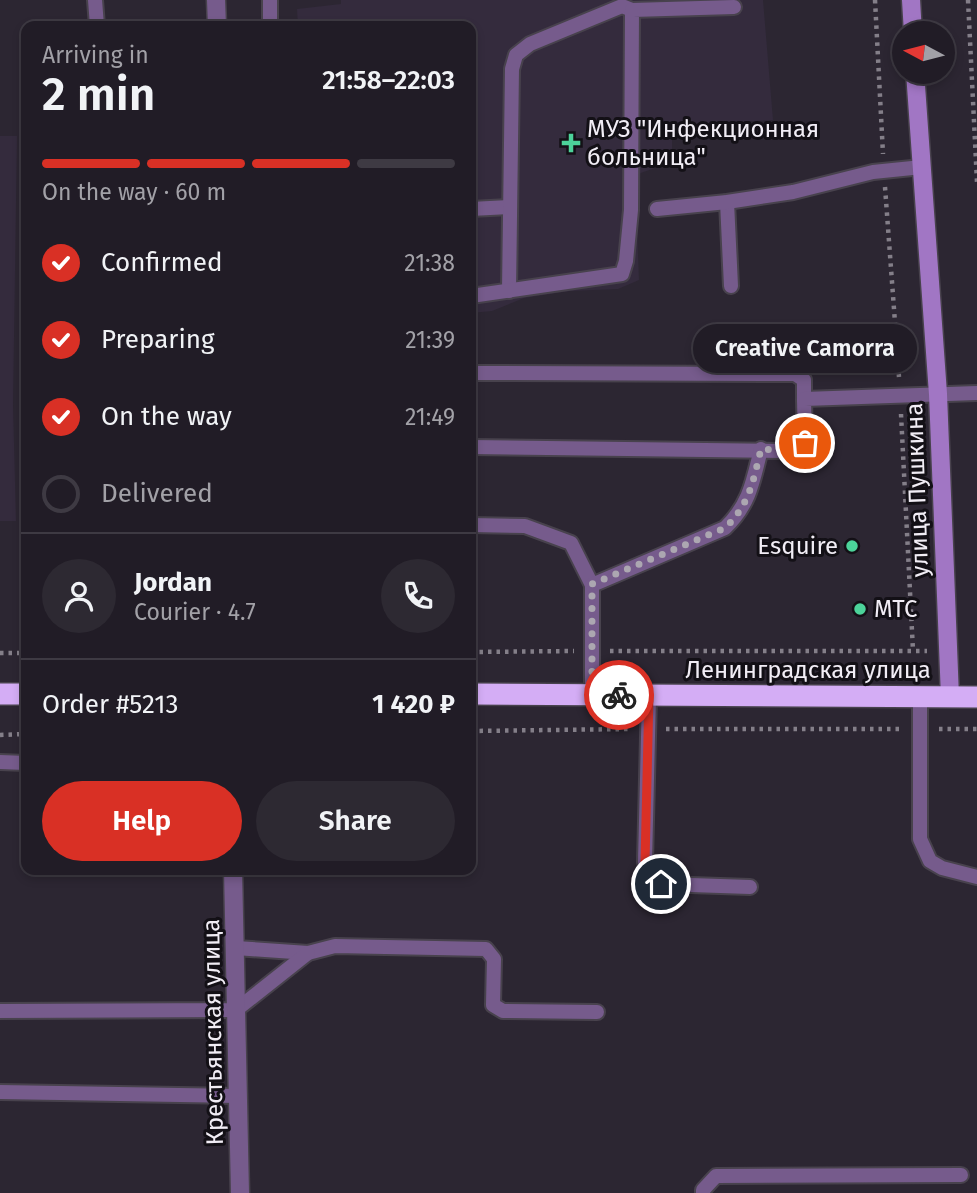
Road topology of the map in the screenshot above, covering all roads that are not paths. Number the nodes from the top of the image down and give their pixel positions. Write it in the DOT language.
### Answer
graph roads {
  1 [pos="95,0"];
  2 [pos="216,0"];
  3 [pos="270,0"];
  4 [pos="911,0"];
  5 [pos="625,5"];
  6 [pos="734,7"];
  7 [pos="97,21"];
  8 [pos="217,21"];
  9 [pos="270,21"];
  10 [pos="912,21"];
  11 [pos="916,84"];
  12 [pos="922,167"];
  13 [pos="727,202"];
  14 [pos="509,207"];
  15 [pos="476,209"];
  16 [pos="657,209"];
  17 [pos="731,286"];
  18 [pos="509,291"];
  19 [pos="476,295"];
  20 [pos="476,373"];
  21 [pos="977,393"];
  22 [pos="938,394"];
  23 [pos="804,399"];
  24 [pos="476,447"];
  25 [pos="761,449"];
  26 [pos="476,525"];
  27 [pos="592,584"];
  28 [pos="0,694"];
  29 [pos="21,694"];
  30 [pos="476,694"];
  31 [pos="592,695"];
  32 [pos="649,695"];
  33 [pos="920,697"];
  34 [pos="950,697"];
  35 [pos="977,697"];
  36 [pos="0,762"];
  37 [pos="21,763"];
  38 [pos="233,875"];
  39 [pos="977,877"];
  40 [pos="750,887"];
  41 [pos="236,948"];
  42 [pos="308,953"];
  43 [pos="236,1010"];
  44 [pos="0,1011"];
  45 [pos="597,1012"];
  46 [pos="0,1092"];
  47 [pos="239,1096"];
  48 [pos="961,1175"];
  49 [pos="240,1193"];
  50 [pos="704,1193"];
  1 -- 7 [label="lane"];
  2 -- 8 [label="street"];
  3 -- 9 [label="lane"];
  4 -- 10 [label="main road"];
  5 -- 6 [label="lane"];
  5 -- 14 [label="lane"];
  5 -- 18 [label="lane"];
  11 -- 12 [label="main road, улица Пушкина"];
  12 -- 13 [label="lane"];
  12 -- 22 [label="main road, улица Пушкина"];
  13 -- 16 [label="lane"];
  13 -- 17 [label="lane"];
  14 -- 15 [label="lane"];
  14 -- 18 [label="lane"];
  18 -- 19 [label="lane"];
  20 -- 23 [label="lane"];
  21 -- 22 [label="lane"];
  22 -- 23 [label="lane"];
  22 -- 34 [label="main road, улица Пушкина"];
  23 -- 25 [label="lane"];
  24 -- 25 [label="lane"];
  25 -- 27 [label="lane"];
  26 -- 27 [label="lane"];
  27 -- 31 [label="lane"];
  28 -- 29 [label="highway"];
  30 -- 31 [label="highway, Ленинградская улица"];
  31 -- 32 [label="highway, Ленинградская улица"];
  32 -- 33 [label="highway, Ленинградская улица"];
  32 -- 40 [label="lane"];
  33 -- 34 [label="highway, Ленинградская улица"];
  33 -- 39 [label="lane"];
  34 -- 35 [label="highway, Ленинградская улица"];
  36 -- 37 [label="lane"];
  38 -- 41 [label="street, Крестьянская улица"];
  41 -- 42 [label="lane"];
  41 -- 43 [label="street, Крестьянская улица"];
  42 -- 43 [label="lane"];
  42 -- 45 [label="lane"];
  43 -- 44 [label="lane"];
  43 -- 47 [label="street, Крестьянская улица"];
  46 -- 47 [label="lane"];
  47 -- 49 [label="street, Крестьянская улица"];
  48 -- 50 [label="lane"];
}
